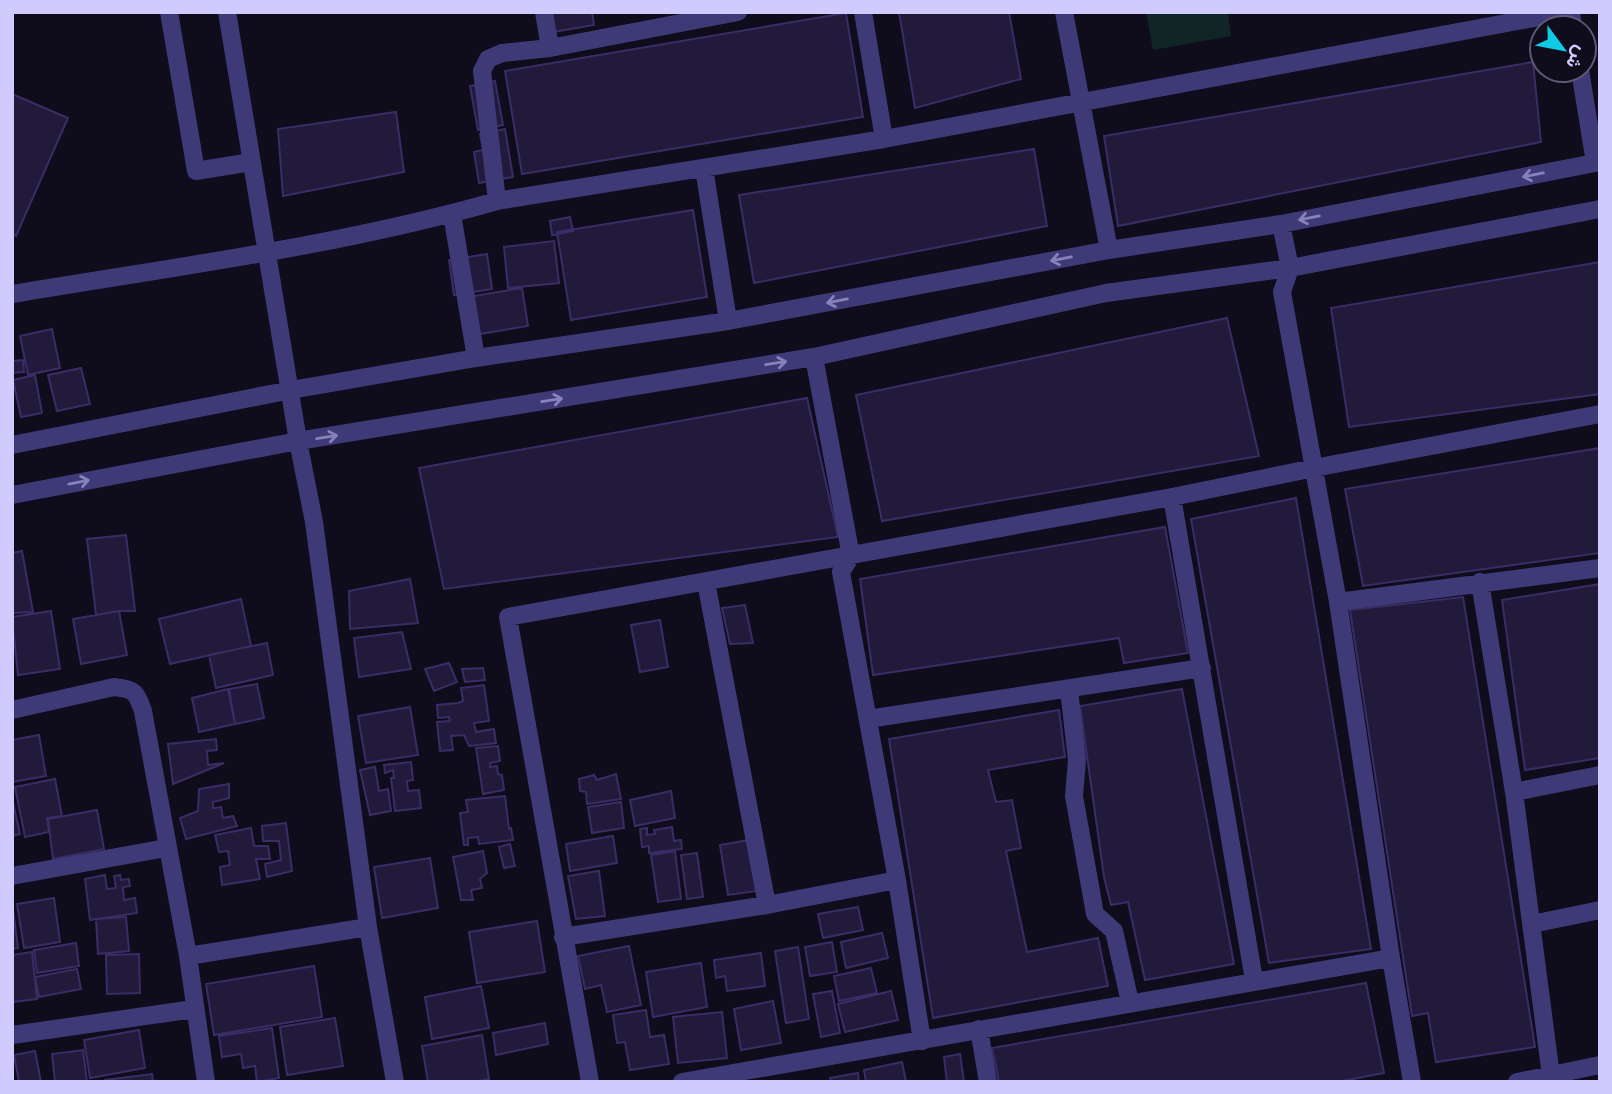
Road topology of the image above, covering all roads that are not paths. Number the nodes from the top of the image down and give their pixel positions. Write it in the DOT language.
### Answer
graph roads {
  1 [pos="169,12"];
  2 [pos="227,12"];
  3 [pos="544,12"];
  4 [pos="738,12"];
  5 [pos="863,12"];
  6 [pos="1064,12"];
  7 [pos="1568,12"];
  8 [pos="715,14"];
  9 [pos="550,48"];
  10 [pos="1583,84"];
  11 [pos="1080,101"];
  12 [pos="884,139"];
  13 [pos="251,162"];
  14 [pos="1598,162"];
  15 [pos="704,168"];
  16 [pos="497,201"];
  17 [pos="1600,209"];
  18 [pos="452,214"];
  19 [pos="1281,224"];
  20 [pos="1109,250"];
  21 [pos="266,252"];
  22 [pos="1290,268"];
  23 [pos="12,294"];
  24 [pos="728,321"];
  25 [pos="814,357"];
  26 [pos="476,358"];
  27 [pos="291,390"];
  28 [pos="1600,414"];
  29 [pos="298,441"];
  30 [pos="12,445"];
  31 [pos="1314,468"];
  32 [pos="12,495"];
  33 [pos="1172,497"];
  34 [pos="851,556"];
  35 [pos="1600,568"];
  36 [pos="706,582"];
  37 [pos="1480,582"];
  38 [pos="1338,602"];
  39 [pos="1202,668"];
  40 [pos="1069,690"];
  41 [pos="12,710"];
  42 [pos="868,719"];
  43 [pos="1600,775"];
  44 [pos="1514,792"];
  45 [pos="166,848"];
  46 [pos="12,876"];
  47 [pos="897,880"];
  48 [pos="767,905"];
  49 [pos="1600,910"];
  50 [pos="1532,924"];
  51 [pos="368,927"];
  52 [pos="563,937"];
  53 [pos="188,956"];
  54 [pos="1391,958"];
  55 [pos="1255,980"];
  56 [pos="1130,1002"];
  57 [pos="194,1009"];
  58 [pos="979,1030"];
  59 [pos="12,1035"];
  60 [pos="922,1041"];
  61 [pos="1600,1065"];
  62 [pos="1551,1076"];
  63 [pos="206,1082"];
  64 [pos="395,1082"];
  65 [pos="590,1082"];
  66 [pos="682,1082"];
  67 [pos="988,1082"];
  68 [pos="1412,1082"];
  69 [pos="1517,1082"];
  1 -- 13 [label="street"];
  2 -- 13 [label="street"];
  3 -- 9 [label="street"];
  4 -- 8 [label="street"];
  5 -- 12 [label="street"];
  6 -- 11 [label="street"];
  7 -- 11 [label="street"];
  8 -- 9 [label="street"];
  9 -- 16 [label="street"];
  10 -- 14 [label="street"];
  11 -- 12 [label="street"];
  11 -- 20 [label="street"];
  12 -- 15 [label="street"];
  13 -- 21 [label="street"];
  14 -- 19 [label="street, one-way"];
  15 -- 16 [label="street"];
  15 -- 24 [label="street"];
  16 -- 18 [label="street"];
  17 -- 22 [label="street"];
  18 -- 21 [label="street"];
  18 -- 26 [label="street"];
  19 -- 20 [label="street"];
  19 -- 22 [label="street"];
  20 -- 24 [label="street, one-way"];
  21 -- 23 [label="street"];
  21 -- 27 [label="street"];
  22 -- 25 [label="street"];
  22 -- 31 [label="street"];
  24 -- 26 [label="street"];
  29 -- 25 [label="street, one-way"];
  25 -- 34 [label="street"];
  26 -- 27 [label="street"];
  27 -- 29 [label="street"];
  27 -- 30 [label="street"];
  28 -- 31 [label="street"];
  32 -- 29 [label="street, one-way"];
  29 -- 51 [label="street"];
  31 -- 33 [label="street"];
  31 -- 38 [label="street"];
  33 -- 34 [label="street"];
  33 -- 39 [label="street"];
  34 -- 36 [label="street"];
  34 -- 42 [label="street"];
  35 -- 37 [label="street"];
  36 -- 48 [label="street"];
  36 -- 52 [label="street"];
  37 -- 38 [label="street"];
  37 -- 44 [label="street"];
  38 -- 54 [label="street"];
  39 -- 40 [label="street"];
  39 -- 55 [label="street"];
  40 -- 42 [label="street"];
  40 -- 56 [label="street"];
  41 -- 45 [label="street"];
  42 -- 47 [label="street"];
  43 -- 44 [label="street"];
  44 -- 50 [label="street"];
  45 -- 46 [label="street"];
  45 -- 53 [label="street"];
  47 -- 48 [label="street"];
  47 -- 60 [label="street"];
  48 -- 52 [label="street"];
  49 -- 50 [label="street"];
  50 -- 62 [label="street"];
  51 -- 53 [label="street"];
  51 -- 64 [label="street"];
  52 -- 65 [label="street"];
  53 -- 57 [label="street"];
  54 -- 55 [label="street"];
  54 -- 68 [label="street"];
  55 -- 56 [label="street"];
  56 -- 58 [label="street"];
  57 -- 59 [label="street"];
  57 -- 63 [label="street"];
  58 -- 60 [label="street"];
  58 -- 67 [label="street"];
  60 -- 66 [label="street"];
  61 -- 62 [label="street"];
  62 -- 69 [label="street"];
}
